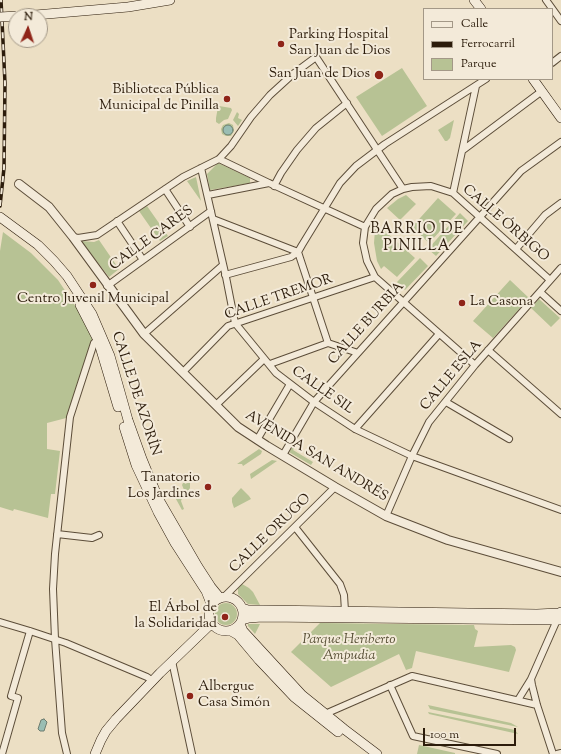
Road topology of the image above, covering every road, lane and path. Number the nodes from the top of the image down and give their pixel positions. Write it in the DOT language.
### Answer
graph roads {
  1 [pos="170,0"];
  2 [pos="474,0"];
  3 [pos="480,8"];
  4 [pos="553,10"];
  5 [pos="48,14"];
  6 [pos="561,21"];
  7 [pos="561,56"];
  8 [pos="553,62"];
  9 [pos="485,80"];
  10 [pos="534,80"];
  11 [pos="476,86"];
  12 [pos="542,92"];
  13 [pos="347,103"];
  14 [pos="561,118"];
  15 [pos="561,142"];
  16 [pos="377,149"];
  17 [pos="463,150"];
  18 [pos="219,159"];
  19 [pos="201,168"];
  20 [pos="19,184"];
  21 [pos="272,184"];
  22 [pos="404,189"];
  23 [pos="165,190"];
  24 [pos="454,193"];
  25 [pos="208,195"];
  26 [pos="561,204"];
  27 [pos="325,209"];
  28 [pos="211,211"];
  29 [pos="480,216"];
  30 [pos="0,217"];
  31 [pos="213,219"];
  32 [pos="117,221"];
  33 [pos="0,224"];
  34 [pos="190,227"];
  35 [pos="365,227"];
  36 [pos="17,232"];
  37 [pos="73,237"];
  38 [pos="516,249"];
  39 [pos="298,252"];
  40 [pos="143,260"];
  41 [pos="223,265"];
  42 [pos="561,268"];
  43 [pos="225,275"];
  44 [pos="375,277"];
  45 [pos="550,280"];
  46 [pos="107,286"];
  47 [pos="540,292"];
  48 [pos="313,297"];
  49 [pos="403,302"];
  50 [pos="561,310"];
  51 [pos="235,323"];
  52 [pos="144,334"];
  53 [pos="439,334"];
  54 [pos="98,340"];
  55 [pos="328,343"];
  56 [pos="488,350"];
  57 [pos="358,353"];
  58 [pos="264,359"];
  59 [pos="270,364"];
  60 [pos="475,365"];
  61 [pos="183,372"];
  62 [pos="290,384"];
  63 [pos="314,402"];
  64 [pos="446,402"];
  65 [pos="216,405"];
  66 [pos="561,414"];
  67 [pos="355,429"];
  68 [pos="509,439"];
  69 [pos="257,440"];
  70 [pos="283,455"];
  71 [pos="412,456"];
  72 [pos="335,487"];
  73 [pos="561,510"];
  74 [pos="386,516"];
  75 [pos="296,527"];
  76 [pos="57,534"];
  77 [pos="99,535"];
  78 [pos="557,571"];
  79 [pos="561,577"];
  80 [pos="222,598"];
  81 [pos="211,607"];
  82 [pos="242,608"];
  83 [pos="345,611"];
  84 [pos="560,618"];
  85 [pos="0,622"];
  86 [pos="241,622"];
  87 [pos="212,623"];
  88 [pos="30,631"];
  89 [pos="231,631"];
  90 [pos="55,639"];
  91 [pos="172,661"];
  92 [pos="531,679"];
  93 [pos="152,681"];
  94 [pos="390,685"];
  95 [pos="518,700"];
  96 [pos="537,705"];
  97 [pos="325,714"];
  98 [pos="561,753"];
  99 [pos="2,754"];
  100 [pos="67,754"];
  101 [pos="95,754"];
  102 [pos="192,754"];
  103 [pos="367,754"];
  104 [pos="377,754"];
  105 [pos="498,754"];
  106 [pos="553,754"];
  107 [pos="557,754"];
  1 -- 5 [label="main road"];
  2 -- 3 [label="main road"];
  4 -- 6 [label="street"];
  7 -- 8 [label="street"];
  9 -- 11 [label="street"];
  10 -- 12 [label="main road"];
  11 -- 16 [label="street"];
  11 -- 17 [label="street"];
  12 -- 14 [label="main road"];
  12 -- 17 [label="street"];
  13 -- 16 [label="street"];
  13 -- 18 [label="street"];
  13 -- 21 [label="street"];
  15 -- 29 [label="street, CALLE BURBIA"];
  16 -- 22 [label="street"];
  16 -- 27 [label="street"];
  17 -- 24 [label="street"];
  18 -- 19 [label="street"];
  18 -- 21 [label="street"];
  19 -- 23 [label="street"];
  19 -- 25 [label="street, CALLE SIL"];
  20 -- 37 [label="street, AVENIDA SAN ANDRÉS"];
  21 -- 25 [label="street"];
  21 -- 27 [label="street"];
  22 -- 24 [label="street, CALLE ÓRBIGO"];
  22 -- 35 [label="street, CALLE ÓRBIGO"];
  23 -- 32 [label="street"];
  23 -- 34 [label="street"];
  24 -- 29 [label="street, CALLE ÓRBIGO"];
  25 -- 28 [label="street, CALLE SIL"];
  26 -- 38 [label="street"];
  27 -- 35 [label="street"];
  27 -- 39 [label="street"];
  28 -- 31 [label="street, CALLE SIL"];
  28 -- 34 [label="street, CALLE CARES"];
  29 -- 38 [label="street, CALLE ÓRBIGO"];
  29 -- 49 [label="street, CALLE BURBIA"];
  30 -- 36 [label="main road, CALLE DE AZORÍN"];
  31 -- 39 [label="street"];
  31 -- 41 [label="street, CALLE SIL"];
  32 -- 37 [label="street"];
  32 -- 40 [label="street"];
  33 -- 36 [label="main road, CALLE DE AZORÍN"];
  34 -- 40 [label="street, CALLE CARES"];
  35 -- 44 [label="street"];
  36 -- 54 [label="main road, CALLE DE AZORÍN"];
  36 -- 80 [label="main road, CALLE DE AZORÍN"];
  37 -- 46 [label="street, AVENIDA SAN ANDRÉS"];
  38 -- 45 [label="street, CALLE ÓRBIGO"];
  39 -- 43 [label="street"];
  39 -- 48 [label="street"];
  40 -- 46 [label="street, CALLE CARES"];
  41 -- 43 [label="street, CALLE SIL"];
  41 -- 52 [label="street"];
  42 -- 45 [label="street, CALLE ESLA"];
  43 -- 51 [label="street, CALLE SIL"];
  44 -- 48 [label="street, CALLE TREMOR"];
  44 -- 49 [label="street"];
  45 -- 47 [label="street, CALLE ESLA"];
  46 -- 52 [label="street, AVENIDA SAN ANDRÉS"];
  47 -- 50 [label="street"];
  47 -- 56 [label="street, CALLE ESLA"];
  48 -- 51 [label="street, CALLE TREMOR"];
  48 -- 55 [label="street"];
  49 -- 53 [label="street"];
  49 -- 57 [label="street, CALLE BURBIA"];
  51 -- 58 [label="street, CALLE SIL"];
  51 -- 61 [label="street, CALLE TREMOR"];
  52 -- 61 [label="street, AVENIDA SAN ANDRÉS"];
  53 -- 60 [label="street"];
  53 -- 67 [label="street"];
  54 -- 76 [label="street"];
  54 -- 81 [label="main road, CALLE DE AZORÍN"];
  55 -- 57 [label="street"];
  55 -- 59 [label="street"];
  56 -- 60 [label="street, CALLE ESLA"];
  56 -- 66 [label="street"];
  57 -- 63 [label="street, CALLE BURBIA"];
  58 -- 59 [label="street, CALLE SIL"];
  58 -- 65 [label="street"];
  59 -- 62 [label="street, CALLE SIL"];
  60 -- 64 [label="street, CALLE ESLA"];
  61 -- 65 [label="street, AVENIDA SAN ANDRÉS"];
  62 -- 63 [label="street, CALLE SIL"];
  62 -- 69 [label="street"];
  63 -- 67 [label="street, CALLE SIL"];
  63 -- 70 [label="street, CALLE BURBIA"];
  64 -- 68 [label="street"];
  64 -- 71 [label="street, CALLE ESLA"];
  65 -- 69 [label="street, AVENIDA SAN ANDRÉS"];
  67 -- 71 [label="street, CALLE SIL"];
  69 -- 70 [label="street, AVENIDA SAN ANDRÉS"];
  70 -- 72 [label="street, AVENIDA SAN ANDRÉS"];
  71 -- 73 [label="street, CALLE SIL"];
  71 -- 74 [label="street, CALLE ESLA"];
  72 -- 74 [label="street, AVENIDA SAN ANDRÉS"];
  72 -- 75 [label="street, CALLE ORUGO"];
  74 -- 78 [label="street, AVENIDA SAN ANDRÉS"];
  75 -- 80 [label="street, CALLE ORUGO"];
  75 -- 83 [label="street"];
  76 -- 77 [label="street"];
  76 -- 90 [label="street"];
  78 -- 79 [label="street, AVENIDA SAN ANDRÉS"];
  80 -- 81 [label="main road"];
  80 -- 82 [label="main road"];
  81 -- 87 [label="main road"];
  82 -- 83 [label="main road"];
  82 -- 86 [label="main road"];
  83 -- 84 [label="main road"];
  84 -- 86 [label="main road"];
  84 -- 92 [label="street"];
  85 -- 88 [label="street"];
  86 -- 89 [label="main road"];
  86 -- 97 [label="main road"];
  87 -- 89 [label="main road"];
  87 -- 91 [label="main road"];
  88 -- 90 [label="street"];
  88 -- 99 [label="street"];
  89 -- 103 [label="main road"];
  90 -- 93 [label="street"];
  90 -- 100 [label="street"];
  91 -- 93 [label="main road"];
  91 -- 102 [label="street"];
  92 -- 95 [label="street"];
  92 -- 96 [label="street"];
  93 -- 101 [label="main road"];
  94 -- 95 [label="street"];
  94 -- 97 [label="street"];
  94 -- 105 [label="street"];
  95 -- 96 [label="street"];
  96 -- 106 [label="street"];
  97 -- 104 [label="main road"];
  98 -- 107 [label="street"];
}
